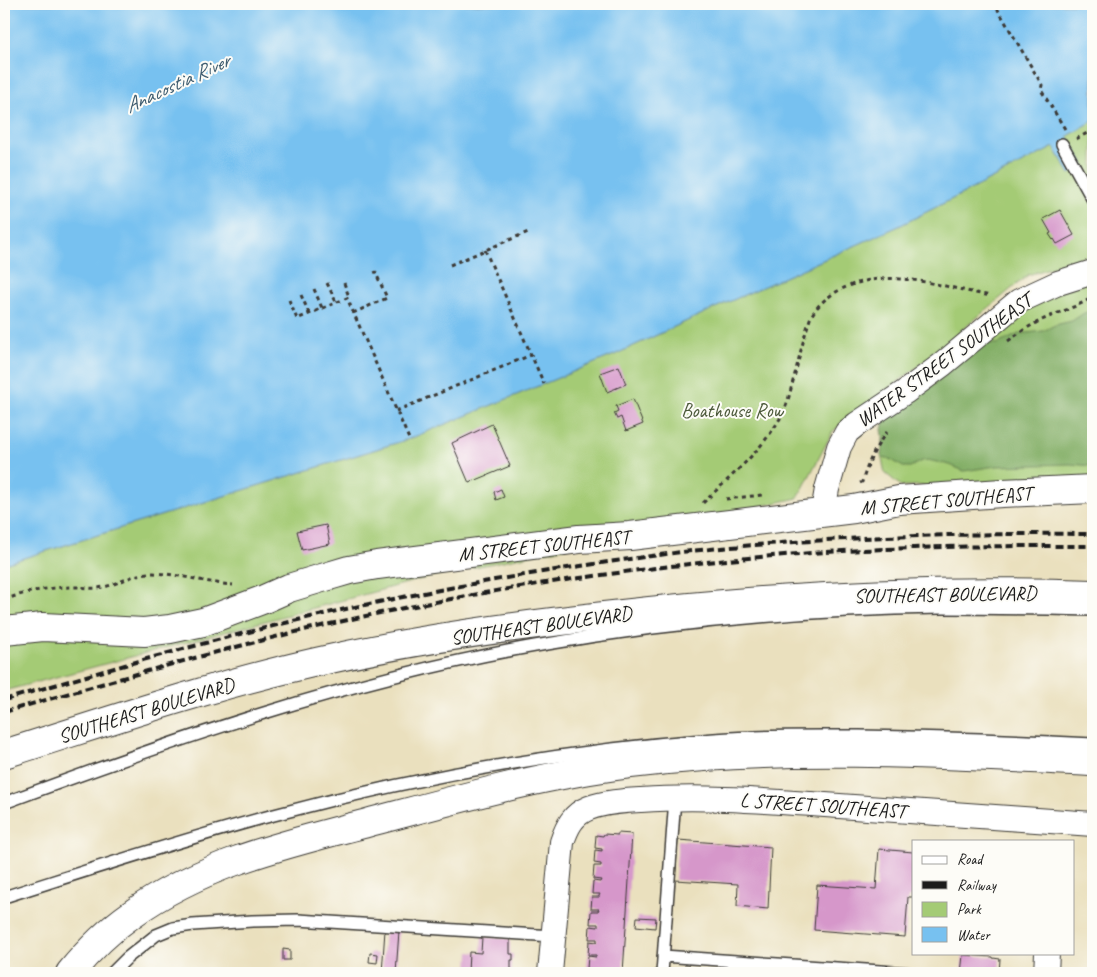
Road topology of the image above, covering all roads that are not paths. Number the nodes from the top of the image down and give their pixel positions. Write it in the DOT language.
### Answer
graph roads {
  1 [pos="1068,140"];
  2 [pos="1093,200"];
  3 [pos="1093,272"];
  4 [pos="1093,489"];
  5 [pos="823,512"];
  6 [pos="1093,594"];
  7 [pos="1093,610"];
  8 [pos="4,631"];
  9 [pos="1093,744"];
  10 [pos="4,754"];
  11 [pos="1093,762"];
  12 [pos="675,798"];
  13 [pos="4,803"];
  14 [pos="1093,824"];
  15 [pos="1056,831"];
  16 [pos="4,897"];
  17 [pos="553,936"];
  18 [pos="1047,954"];
  19 [pos="663,956"];
  20 [pos="769,968"];
  21 [pos="70,973"];
  22 [pos="112,973"];
  23 [pos="550,973"];
  24 [pos="662,973"];
  25 [pos="910,973"];
  26 [pos="1046,973"];
  1 -- 2 [label="lane"];
  3 -- 5 [label="street, WATER STREET SOUTHEAST"];
  4 -- 5 [label="main road, M STREET SOUTHEAST"];
  5 -- 8 [label="main road, M STREET SOUTHEAST"];
  6 -- 10 [label="main road, SOUTHEAST BOULEVARD"];
  7 -- 13 [label="lane"];
  9 -- 16 [label="lane"];
  11 -- 21 [label="main road"];
  12 -- 15 [label="street, L STREET SOUTHEAST"];
  12 -- 17 [label="street, L STREET SOUTHEAST"];
  12 -- 19 [label="lane"];
  14 -- 15 [label="street, L STREET SOUTHEAST"];
  17 -- 22 [label="lane"];
  17 -- 23 [label="street"];
  18 -- 26 [label="street"];
  19 -- 20 [label="lane"];
  19 -- 24 [label="lane"];
  20 -- 25 [label="lane"];
}
